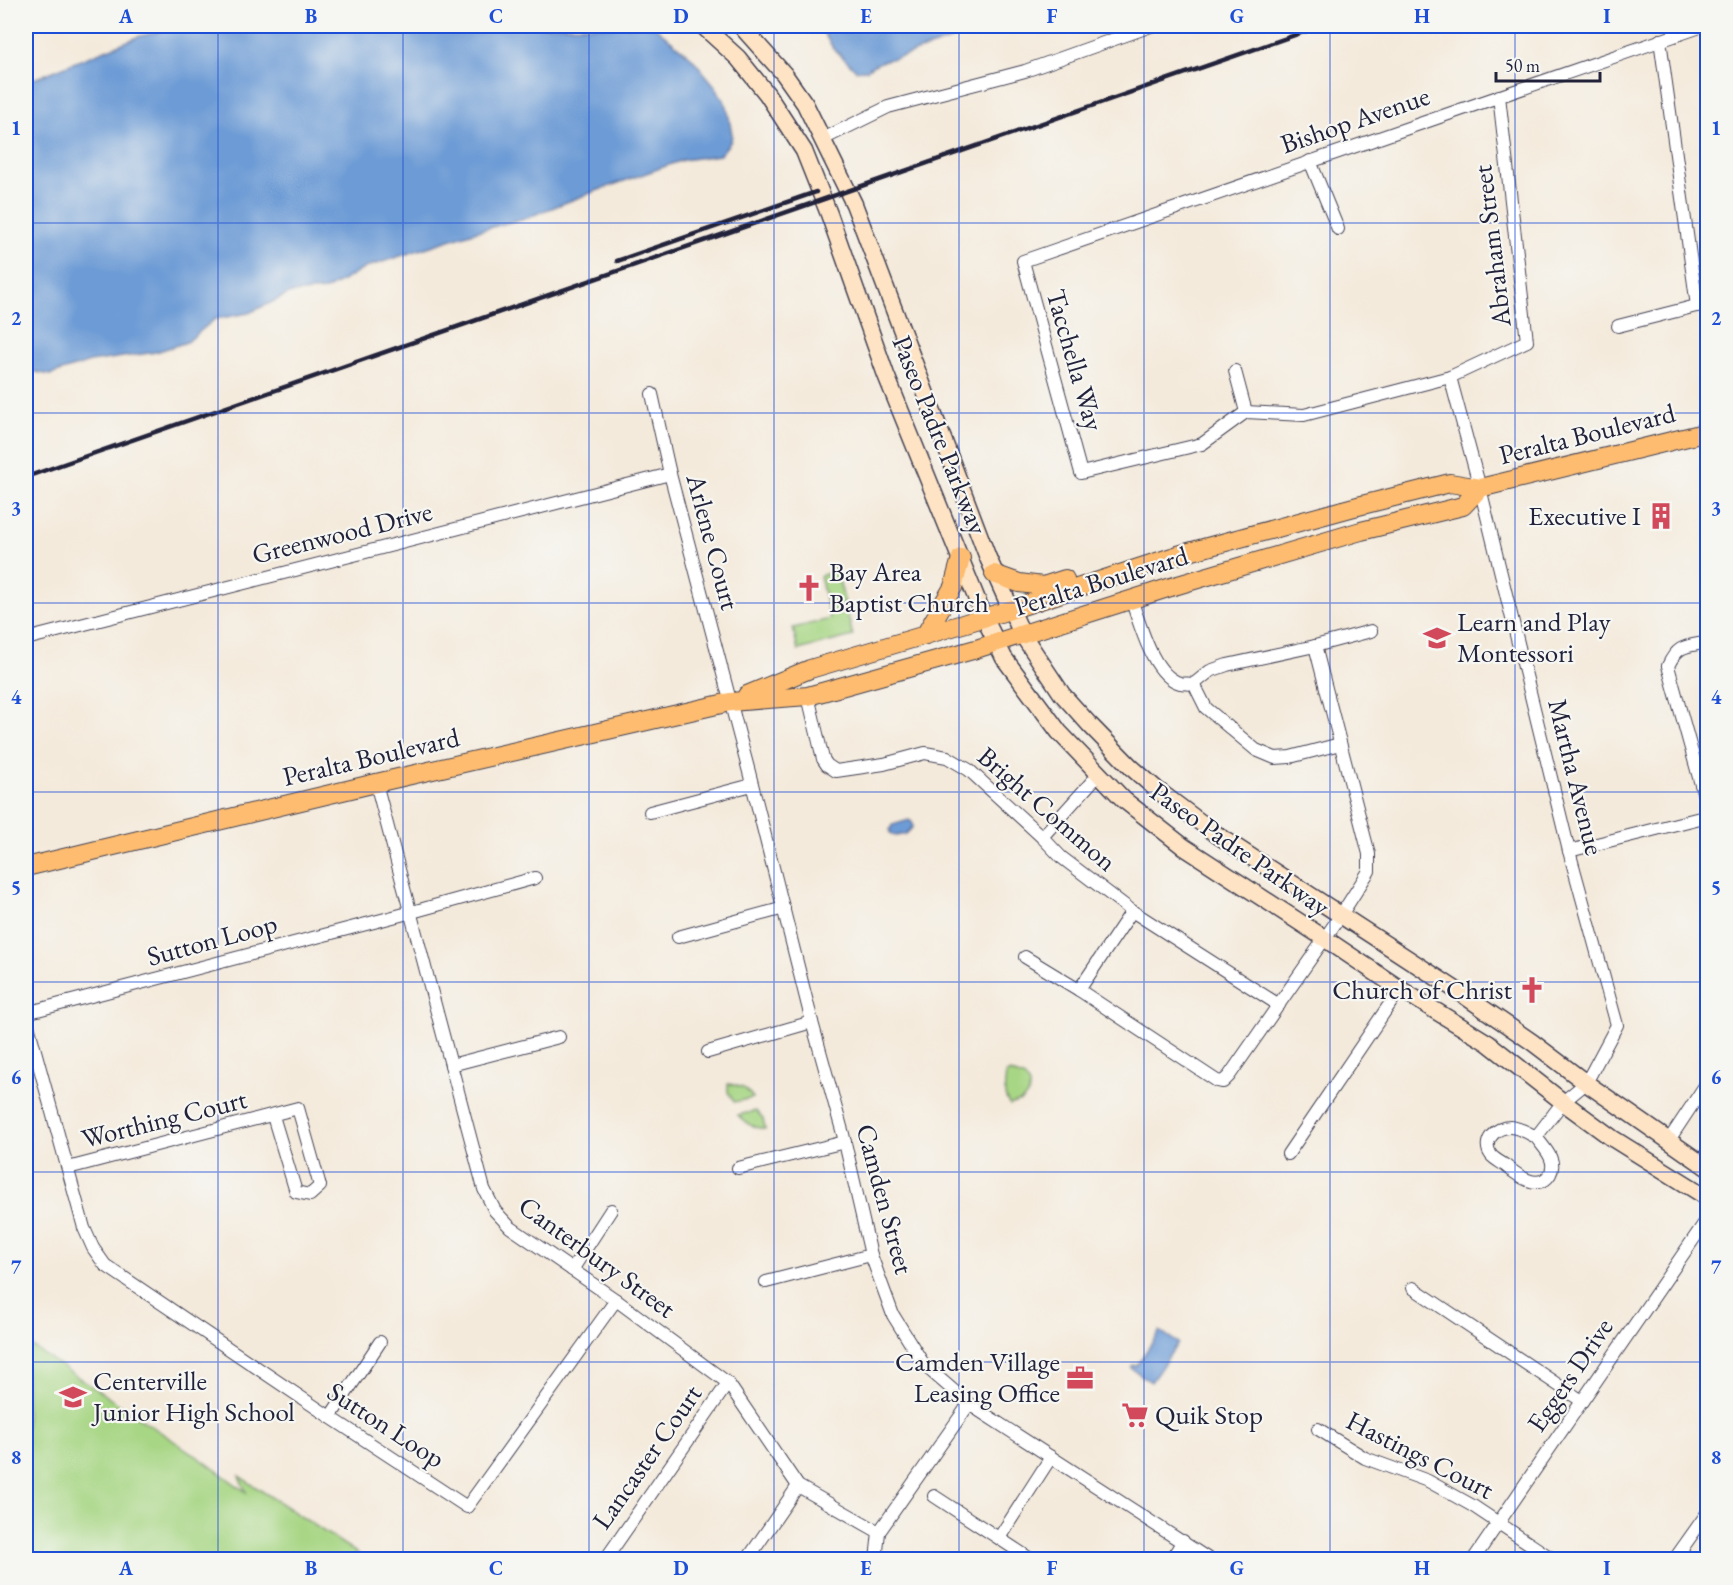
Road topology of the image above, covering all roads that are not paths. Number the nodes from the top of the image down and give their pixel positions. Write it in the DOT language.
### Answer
graph roads {
  1 [pos="703,26"];
  2 [pos="741,26"];
  3 [pos="1151,26"];
  4 [pos="1703,26"];
  5 [pos="1660,40"];
  6 [pos="1499,96"];
  7 [pos="823,139"];
  8 [pos="1310,161"];
  9 [pos="1338,229"];
  10 [pos="1023,261"];
  11 [pos="1702,304"];
  12 [pos="1618,326"];
  13 [pos="1235,371"];
  14 [pos="1450,377"];
  15 [pos="652,394"];
  16 [pos="1246,412"];
  17 [pos="1707,432"];
  18 [pos="670,474"];
  19 [pos="1480,488"];
  20 [pos="961,558"];
  21 [pos="1133,570"];
  22 [pos="994,574"];
  23 [pos="1131,599"];
  24 [pos="1010,610"];
  25 [pos="984,617"];
  26 [pos="1371,631"];
  27 [pos="925,634"];
  28 [pos="1022,634"];
  29 [pos="26,639"];
  30 [pos="1707,642"];
  31 [pos="996,643"];
  32 [pos="1315,646"];
  33 [pos="1194,684"];
  34 [pos="808,696"];
  35 [pos="730,702"];
  36 [pos="1340,744"];
  37 [pos="1098,774"];
  38 [pos="376,783"];
  39 [pos="752,785"];
  40 [pos="1707,810"];
  41 [pos="650,812"];
  42 [pos="1707,816"];
  43 [pos="1042,837"];
  44 [pos="1569,851"];
  45 [pos="26,867"];
  46 [pos="534,878"];
  47 [pos="784,909"];
  48 [pos="1132,910"];
  49 [pos="412,912"];
  50 [pos="1341,915"];
  51 [pos="678,937"];
  52 [pos="1324,938"];
  53 [pos="1025,957"];
  54 [pos="1079,990"];
  55 [pos="1400,990"];
  56 [pos="1279,1005"];
  57 [pos="26,1013"];
  58 [pos="26,1018"];
  59 [pos="812,1022"];
  60 [pos="559,1037"];
  61 [pos="708,1052"];
  62 [pos="451,1065"];
  63 [pos="1707,1082"];
  64 [pos="1586,1083"];
  65 [pos="1563,1102"];
  66 [pos="273,1116"];
  67 [pos="1536,1137"];
  68 [pos="1669,1140"];
  69 [pos="845,1142"];
  70 [pos="1288,1154"];
  71 [pos="68,1168"];
  72 [pos="738,1168"];
  73 [pos="1707,1168"];
  74 [pos="1707,1198"];
  75 [pos="611,1210"];
  76 [pos="1707,1218"];
  77 [pos="871,1255"];
  78 [pos="572,1270"];
  79 [pos="766,1282"];
  80 [pos="1413,1288"];
  81 [pos="616,1300"];
  82 [pos="380,1342"];
  83 [pos="728,1383"];
  84 [pos="1582,1401"];
  85 [pos="969,1404"];
  86 [pos="330,1417"];
  87 [pos="1318,1429"];
  88 [pos="1051,1458"];
  89 [pos="798,1486"];
  90 [pos="934,1496"];
  91 [pos="1707,1512"];
  92 [pos="1499,1524"];
  93 [pos="879,1532"];
  94 [pos="999,1538"];
  95 [pos="1183,1541"];
  96 [pos="605,1560"];
  97 [pos="747,1560"];
  98 [pos="876,1560"];
  99 [pos="1032,1560"];
  100 [pos="1171,1560"];
  101 [pos="1210,1560"];
  102 [pos="1473,1560"];
  103 [pos="1554,1560"];
  104 [pos="1674,1560"];
  1 -- 20 [label="main road, Paseo Padre Parkway"];
  2 -- 7 [label="main road, Paseo Padre Parkway"];
  3 -- 7 [label="street"];
  4 -- 5 [label="street, Bishop Avenue"];
  5 -- 6 [label="street, Bishop Avenue"];
  5 -- 11 [label="street"];
  6 -- 8 [label="street, Bishop Avenue"];
  6 -- 14 [label="street, Abraham Street"];
  7 -- 22 [label="main road, Paseo Padre Parkway"];
  8 -- 9 [label="street"];
  8 -- 10 [label="street, Bishop Avenue"];
  10 -- 16 [label="street, Tacchella Way"];
  11 -- 12 [label="street"];
  13 -- 16 [label="street"];
  14 -- 16 [label="street"];
  14 -- 19 [label="street, Martha Avenue"];
  15 -- 18 [label="street, Arlene Court"];
  17 -- 19 [label="main road, Peralta Boulevard"];
  18 -- 29 [label="street, Greenwood Drive"];
  18 -- 35 [label="street, Arlene Court"];
  19 -- 21 [label="main road, Peralta Boulevard"];
  19 -- 23 [label="main road, Peralta Boulevard"];
  19 -- 44 [label="street, Martha Avenue"];
  20 -- 25 [label="main road, Paseo Padre Parkway"];
  20 -- 27 [label="main road"];
  21 -- 22 [label="main road"];
  21 -- 24 [label="main road, Peralta Boulevard"];
  22 -- 24 [label="main road, Paseo Padre Parkway"];
  23 -- 28 [label="main road, Peralta Boulevard"];
  23 -- 33 [label="street"];
  24 -- 25 [label="main road, Peralta Boulevard"];
  24 -- 28 [label="main road, Paseo Padre Parkway"];
  25 -- 27 [label="main road, Peralta Boulevard"];
  25 -- 31 [label="main road, Paseo Padre Parkway"];
  26 -- 32 [label="street"];
  27 -- 35 [label="main road, Peralta Boulevard"];
  28 -- 31 [label="main road, Peralta Boulevard"];
  28 -- 50 [label="main road, Paseo Padre Parkway"];
  30 -- 40 [label="street"];
  31 -- 34 [label="main road, Peralta Boulevard"];
  31 -- 37 [label="main road, Paseo Padre Parkway"];
  32 -- 33 [label="street"];
  32 -- 36 [label="street"];
  33 -- 36 [label="street"];
  34 -- 35 [label="main road, Peralta Boulevard"];
  34 -- 43 [label="street, Bright Common"];
  35 -- 38 [label="main road, Peralta Boulevard"];
  35 -- 39 [label="street, Camden Street"];
  36 -- 50 [label="street"];
  37 -- 43 [label="street"];
  37 -- 52 [label="main road, Paseo Padre Parkway"];
  38 -- 45 [label="main road, Peralta Boulevard"];
  38 -- 49 [label="street, Canterbury Street"];
  39 -- 41 [label="street"];
  39 -- 47 [label="street, Camden Street"];
  42 -- 44 [label="street"];
  43 -- 48 [label="street, Bright Common"];
  44 -- 64 [label="street, Martha Avenue"];
  46 -- 49 [label="street, Sutton Loop"];
  47 -- 51 [label="street"];
  47 -- 59 [label="street, Camden Street"];
  48 -- 54 [label="street"];
  48 -- 56 [label="street, Bright Common"];
  49 -- 57 [label="street, Sutton Loop"];
  49 -- 62 [label="street, Canterbury Street"];
  50 -- 52 [label="street"];
  50 -- 64 [label="main road, Paseo Padre Parkway"];
  52 -- 55 [label="main road, Paseo Padre Parkway"];
  52 -- 56 [label="street"];
  53 -- 54 [label="street"];
  54 -- 56 [label="street"];
  55 -- 65 [label="main road, Paseo Padre Parkway"];
  55 -- 70 [label="street"];
  58 -- 71 [label="street, Sutton Loop"];
  59 -- 61 [label="street"];
  59 -- 69 [label="street, Camden Street"];
  60 -- 62 [label="street"];
  62 -- 78 [label="street, Canterbury Street"];
  63 -- 68 [label="street"];
  64 -- 65 [label="street, Martha Avenue"];
  64 -- 68 [label="main road, Paseo Padre Parkway"];
  65 -- 67 [label="street, Martha Avenue"];
  65 -- 74 [label="main road, Paseo Padre Parkway"];
  66 -- 66 [label="street, Worthing Court"];
  66 -- 71 [label="street, Worthing Court"];
  67 -- 67 [label="street"];
  68 -- 73 [label="main road, Paseo Padre Parkway"];
  69 -- 72 [label="street"];
  69 -- 77 [label="street, Camden Street"];
  71 -- 86 [label="street, Sutton Loop"];
  75 -- 78 [label="street"];
  76 -- 84 [label="street, Eggers Drive"];
  77 -- 79 [label="street"];
  77 -- 85 [label="street, Camden Street"];
  78 -- 81 [label="street, Canterbury Street"];
  80 -- 84 [label="street"];
  81 -- 83 [label="street, Canterbury Street"];
  81 -- 86 [label="street, Sutton Loop"];
  82 -- 86 [label="street"];
  83 -- 89 [label="street, Canterbury Street"];
  83 -- 96 [label="street, Lancaster Court"];
  84 -- 92 [label="street, Eggers Drive"];
  85 -- 88 [label="street, Camden Street"];
  85 -- 93 [label="street"];
  87 -- 92 [label="street, Hastings Court"];
  88 -- 94 [label="street"];
  88 -- 95 [label="street, Camden Street"];
  89 -- 93 [label="street, Canterbury Street"];
  89 -- 97 [label="street"];
  90 -- 94 [label="street"];
  91 -- 104 [label="street"];
  92 -- 102 [label="street, Eggers Drive"];
  92 -- 103 [label="street, Hastings Court"];
  93 -- 98 [label="street"];
  94 -- 99 [label="street"];
  95 -- 100 [label="street"];
  95 -- 101 [label="street, Camden Street"];
}
